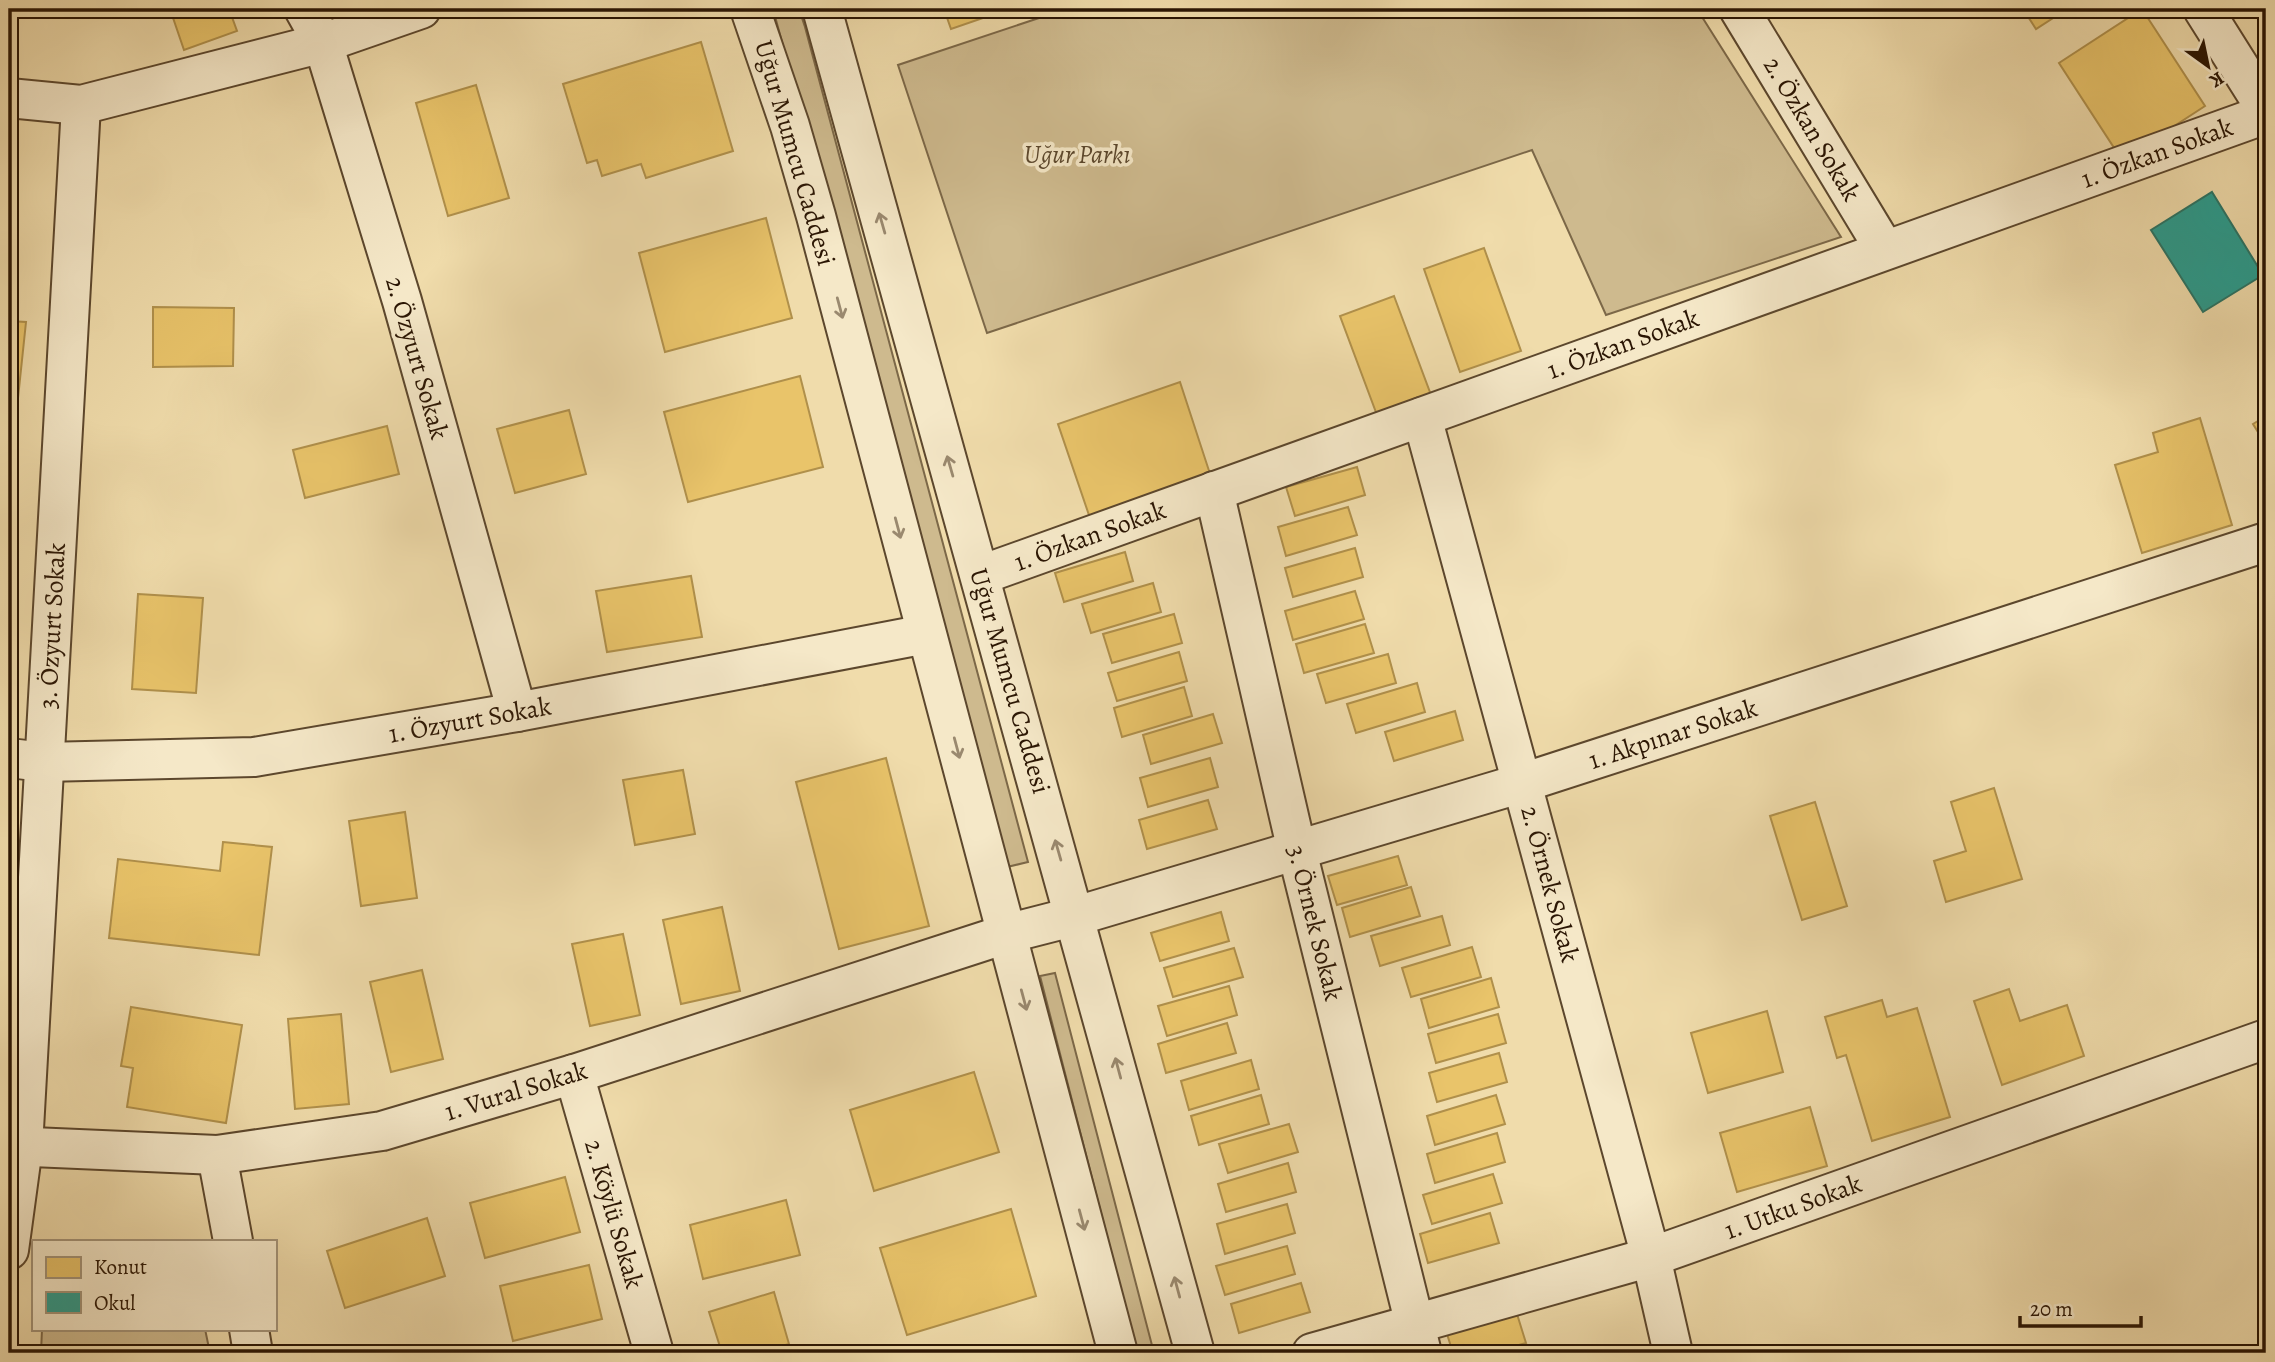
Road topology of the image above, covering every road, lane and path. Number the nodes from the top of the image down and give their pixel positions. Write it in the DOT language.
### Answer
graph roads {
  1 [pos="304,9"];
  2 [pos="421,9"];
  3 [pos="750,9"];
  4 [pos="822,9"];
  5 [pos="1739,9"];
  6 [pos="2203,9"];
  7 [pos="323,43"];
  8 [pos="9,98"];
  9 [pos="81,105"];
  10 [pos="2266,112"];
  11 [pos="1885,250"];
  12 [pos="1422,417"];
  13 [pos="1214,491"];
  14 [pos="2266,542"];
  15 [pos="981,575"];
  16 [pos="926,634"];
  17 [pos="517,712"];
  18 [pos="27,760"];
  19 [pos="1522,783"];
  20 [pos="1297,851"];
  21 [pos="1076,916"];
  22 [pos="1006,934"];
  23 [pos="2266,1038"];
  24 [pos="575,1074"];
  25 [pos="16,1147"];
  26 [pos="217,1155"];
  27 [pos="233,1240"];
  28 [pos="9,1250"];
  29 [pos="1651,1257"];
  30 [pos="248,1330"];
  31 [pos="1418,1340"];
  32 [pos="253,1353"];
  33 [pos="654,1353"];
  34 [pos="1118,1353"];
  35 [pos="1195,1353"];
  36 [pos="1312,1353"];
  37 [pos="1673,1353"];
  1 -- 7 [label="street, 2. Özyurt Sokak"];
  2 -- 7 [label="street"];
  3 -- 16 [label="street, Uğur Mumcu Caddesi, one-way"];
  15 -- 4 [label="street, Uğur Mumcu Caddesi, one-way"];
  5 -- 11 [label="street, 2. Özkan Sokak"];
  6 -- 10 [label="street"];
  7 -- 9 [label="street"];
  7 -- 17 [label="street, 2. Özyurt Sokak"];
  8 -- 9 [label="street"];
  9 -- 18 [label="street, 3. Özyurt Sokak"];
  10 -- 11 [label="street, 1. Özkan Sokak"];
  11 -- 12 [label="street, 1. Özkan Sokak"];
  12 -- 13 [label="street, 1. Özkan Sokak"];
  12 -- 19 [label="street, 2. Örnek Sokak"];
  13 -- 15 [label="street, 1. Özkan Sokak"];
  13 -- 20 [label="street, 3. Örnek Sokak"];
  14 -- 19 [label="street, 1. Akpınar Sokak"];
  21 -- 15 [label="street, Uğur Mumcu Caddesi, one-way"];
  16 -- 17 [label="street, 1. Özyurt Sokak"];
  16 -- 22 [label="street, Uğur Mumcu Caddesi, one-way"];
  17 -- 18 [label="street, 1. Özyurt Sokak"];
  18 -- 25 [label="street, 3. Özyurt Sokak"];
  19 -- 20 [label="street, 1. Akpınar Sokak"];
  19 -- 29 [label="street, 2. Örnek Sokak"];
  20 -- 21 [label="street, 1. Akpınar Sokak"];
  20 -- 31 [label="street, 3. Örnek Sokak"];
  21 -- 22 [label="street, 1. Vural Sokak"];
  35 -- 21 [label="street, Uğur Mumcu Caddesi, one-way"];
  22 -- 24 [label="street, 1. Vural Sokak"];
  22 -- 34 [label="street, Uğur Mumcu Caddesi, one-way"];
  23 -- 29 [label="street, 1. Utku Sokak"];
  24 -- 26 [label="street, 1. Vural Sokak"];
  24 -- 33 [label="street, 2. Köylü Sokak"];
  25 -- 26 [label="street, 1. Vural Sokak"];
  25 -- 28 [label="street, 3. Özyurt Sokak"];
  26 -- 27 [label="street"];
  29 -- 31 [label="street, 1. Utku Sokak"];
  29 -- 37 [label="street, 2. Örnek Sokak"];
  30 -- 32 [label="street"];
  31 -- 36 [label="street, 1. Utku Sokak"];
}
